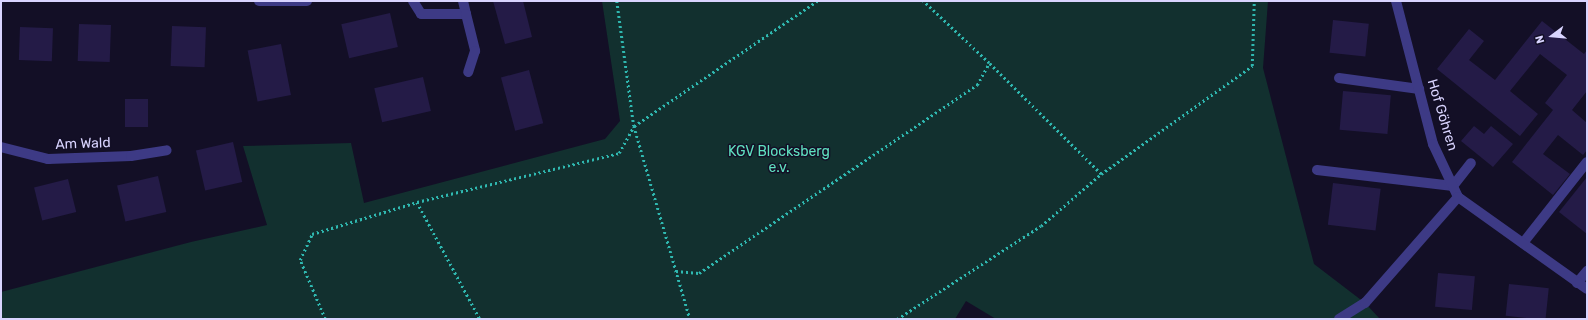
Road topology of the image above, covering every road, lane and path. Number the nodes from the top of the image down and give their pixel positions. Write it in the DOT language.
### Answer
graph roads {
  1 [pos="259,1"];
  2 [pos="413,1"];
  3 [pos="463,1"];
  4 [pos="618,1"];
  5 [pos="817,1"];
  6 [pos="923,1"];
  7 [pos="1254,1"];
  8 [pos="1396,1"];
  9 [pos="301,2"];
  10 [pos="466,14"];
  11 [pos="989,63"];
  12 [pos="468,72"];
  13 [pos="1339,78"];
  14 [pos="1419,89"];
  15 [pos="634,126"];
  16 [pos="1,147"];
  17 [pos="167,150"];
  18 [pos="1587,162"];
  19 [pos="1471,163"];
  20 [pos="1316,170"];
  21 [pos="1101,174"];
  22 [pos="1453,186"];
  23 [pos="1458,197"];
  24 [pos="417,202"];
  25 [pos="1523,243"];
  26 [pos="676,271"];
  27 [pos="1587,271"];
  28 [pos="1577,283"];
  29 [pos="1587,288"];
  30 [pos="325,319"];
  31 [pos="480,319"];
  32 [pos="690,319"];
  33 [pos="897,319"];
  34 [pos="1339,319"];
  1 -- 9 [label="street"];
  2 -- 10 [label="street"];
  3 -- 10 [label="street"];
  4 -- 15 [label="path"];
  5 -- 15 [label="path"];
  6 -- 11 [label="path"];
  7 -- 21 [label="path"];
  8 -- 14 [label="street, Hof Göhren"];
  10 -- 12 [label="street"];
  11 -- 21 [label="path"];
  11 -- 26 [label="path"];
  13 -- 14 [label="street"];
  14 -- 22 [label="street, Hof Göhren"];
  15 -- 24 [label="path"];
  15 -- 26 [label="path"];
  16 -- 17 [label="street, Am Wald"];
  18 -- 25 [label="street"];
  19 -- 22 [label="street"];
  20 -- 22 [label="street"];
  21 -- 33 [label="path"];
  22 -- 23 [label="street, Hof Göhren"];
  23 -- 25 [label="street"];
  23 -- 34 [label="street"];
  24 -- 30 [label="path"];
  24 -- 31 [label="path"];
  25 -- 28 [label="street"];
  26 -- 32 [label="path"];
  27 -- 28 [label="street"];
  28 -- 29 [label="street"];
}
